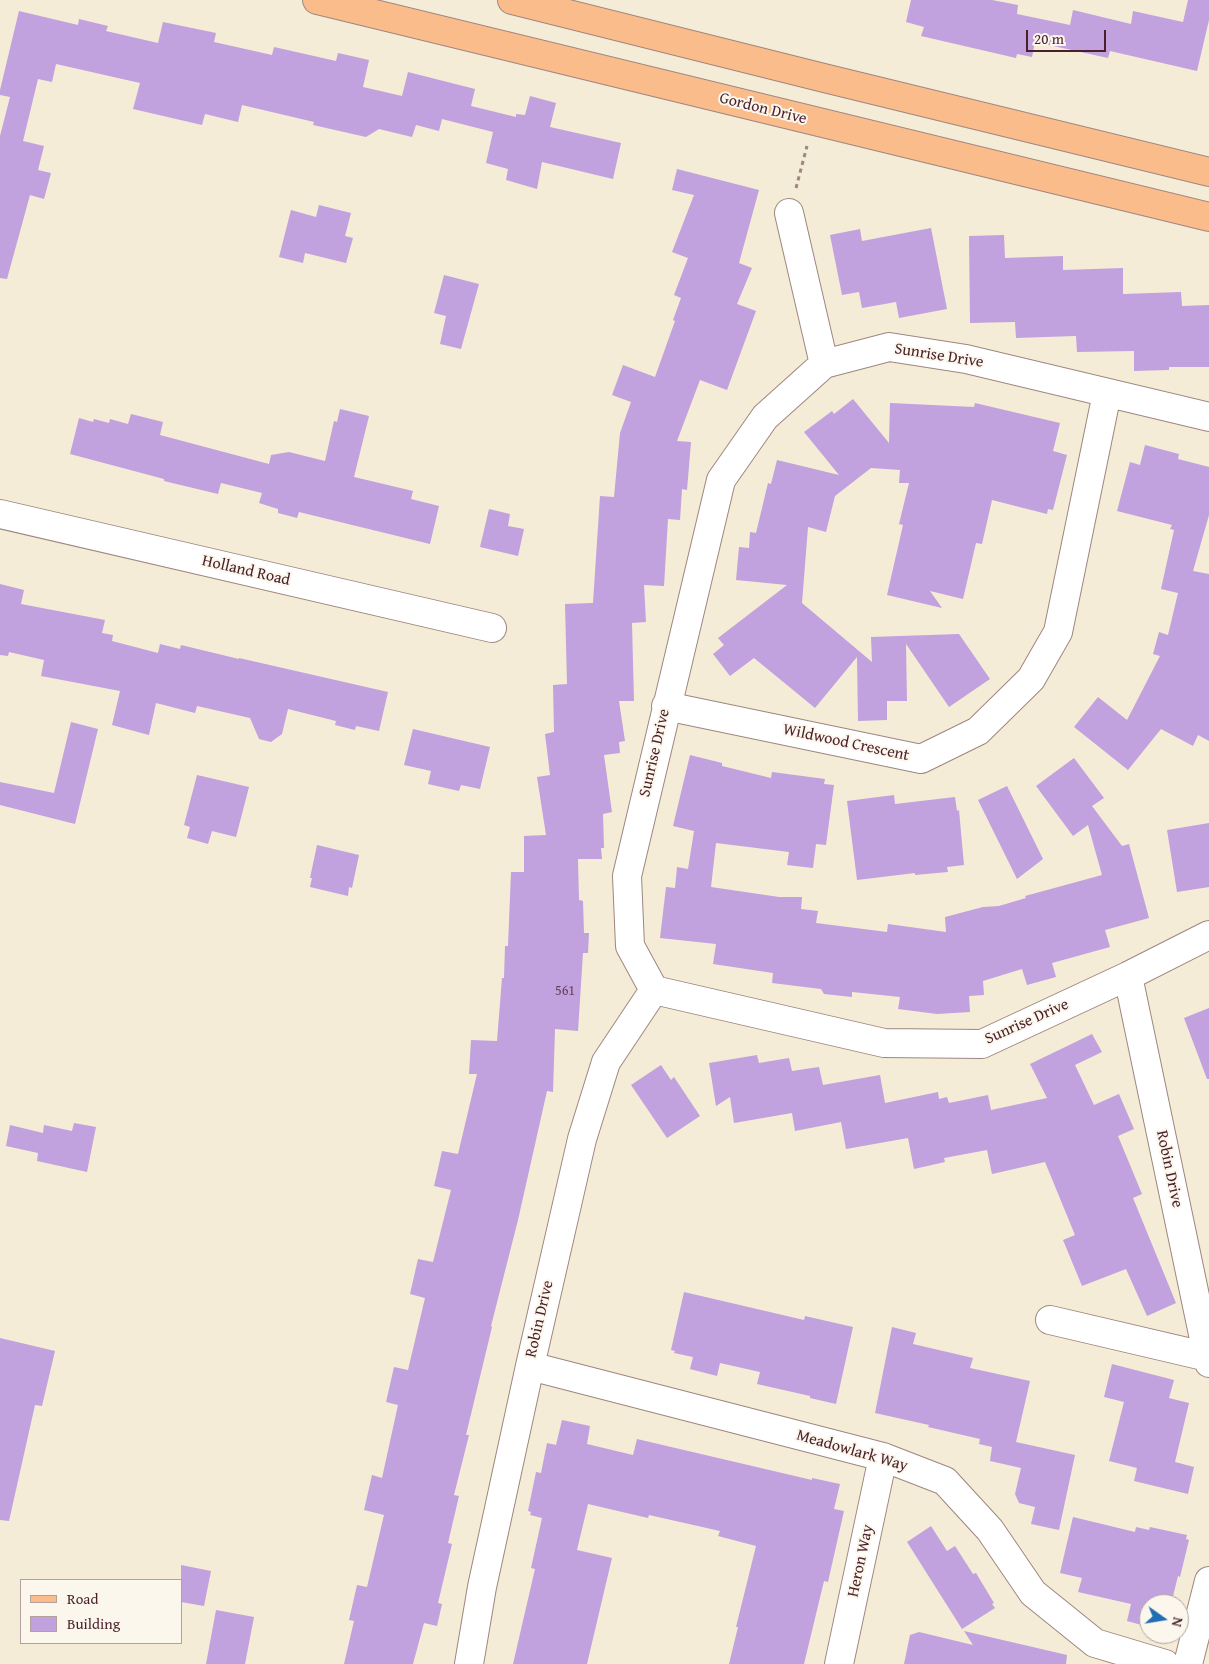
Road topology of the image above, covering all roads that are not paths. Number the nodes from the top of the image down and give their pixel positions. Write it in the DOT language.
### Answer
graph roads {
  1 [pos="317,0"];
  2 [pos="512,0"];
  3 [pos="1209,172"];
  4 [pos="789,213"];
  5 [pos="1209,218"];
  6 [pos="824,364"];
  7 [pos="1107,393"];
  8 [pos="1209,417"];
  9 [pos="0,514"];
  10 [pos="492,628"];
  11 [pos="666,706"];
  12 [pos="1209,935"];
  13 [pos="1128,976"];
  14 [pos="654,990"];
  15 [pos="1050,1320"];
  16 [pos="1208,1360"];
  17 [pos="530,1366"];
  18 [pos="883,1457"];
  19 [pos="1209,1580"];
  20 [pos="469,1664"];
  21 [pos="838,1664"];
  22 [pos="1165,1664"];
  23 [pos="1188,1664"];
  1 -- 5 [label="main road, Gordon Drive"];
  2 -- 3 [label="main road"];
  4 -- 6 [label="street"];
  6 -- 7 [label="street, Sunrise Drive"];
  6 -- 11 [label="street, Sunrise Drive"];
  7 -- 8 [label="street, Sunrise Drive"];
  7 -- 11 [label="street, Wildwood Crescent"];
  9 -- 10 [label="street, Holland Road"];
  11 -- 14 [label="street, Sunrise Drive"];
  12 -- 13 [label="street, Sunrise Drive"];
  13 -- 14 [label="street, Sunrise Drive"];
  13 -- 16 [label="street, Robin Drive"];
  14 -- 17 [label="street, Robin Drive"];
  15 -- 16 [label="street"];
  17 -- 18 [label="street, Meadowlark Way"];
  17 -- 20 [label="street, Robin Drive"];
  18 -- 21 [label="street, Heron Way"];
  18 -- 22 [label="street, Meadowlark Way"];
  19 -- 23 [label="street"];
}
